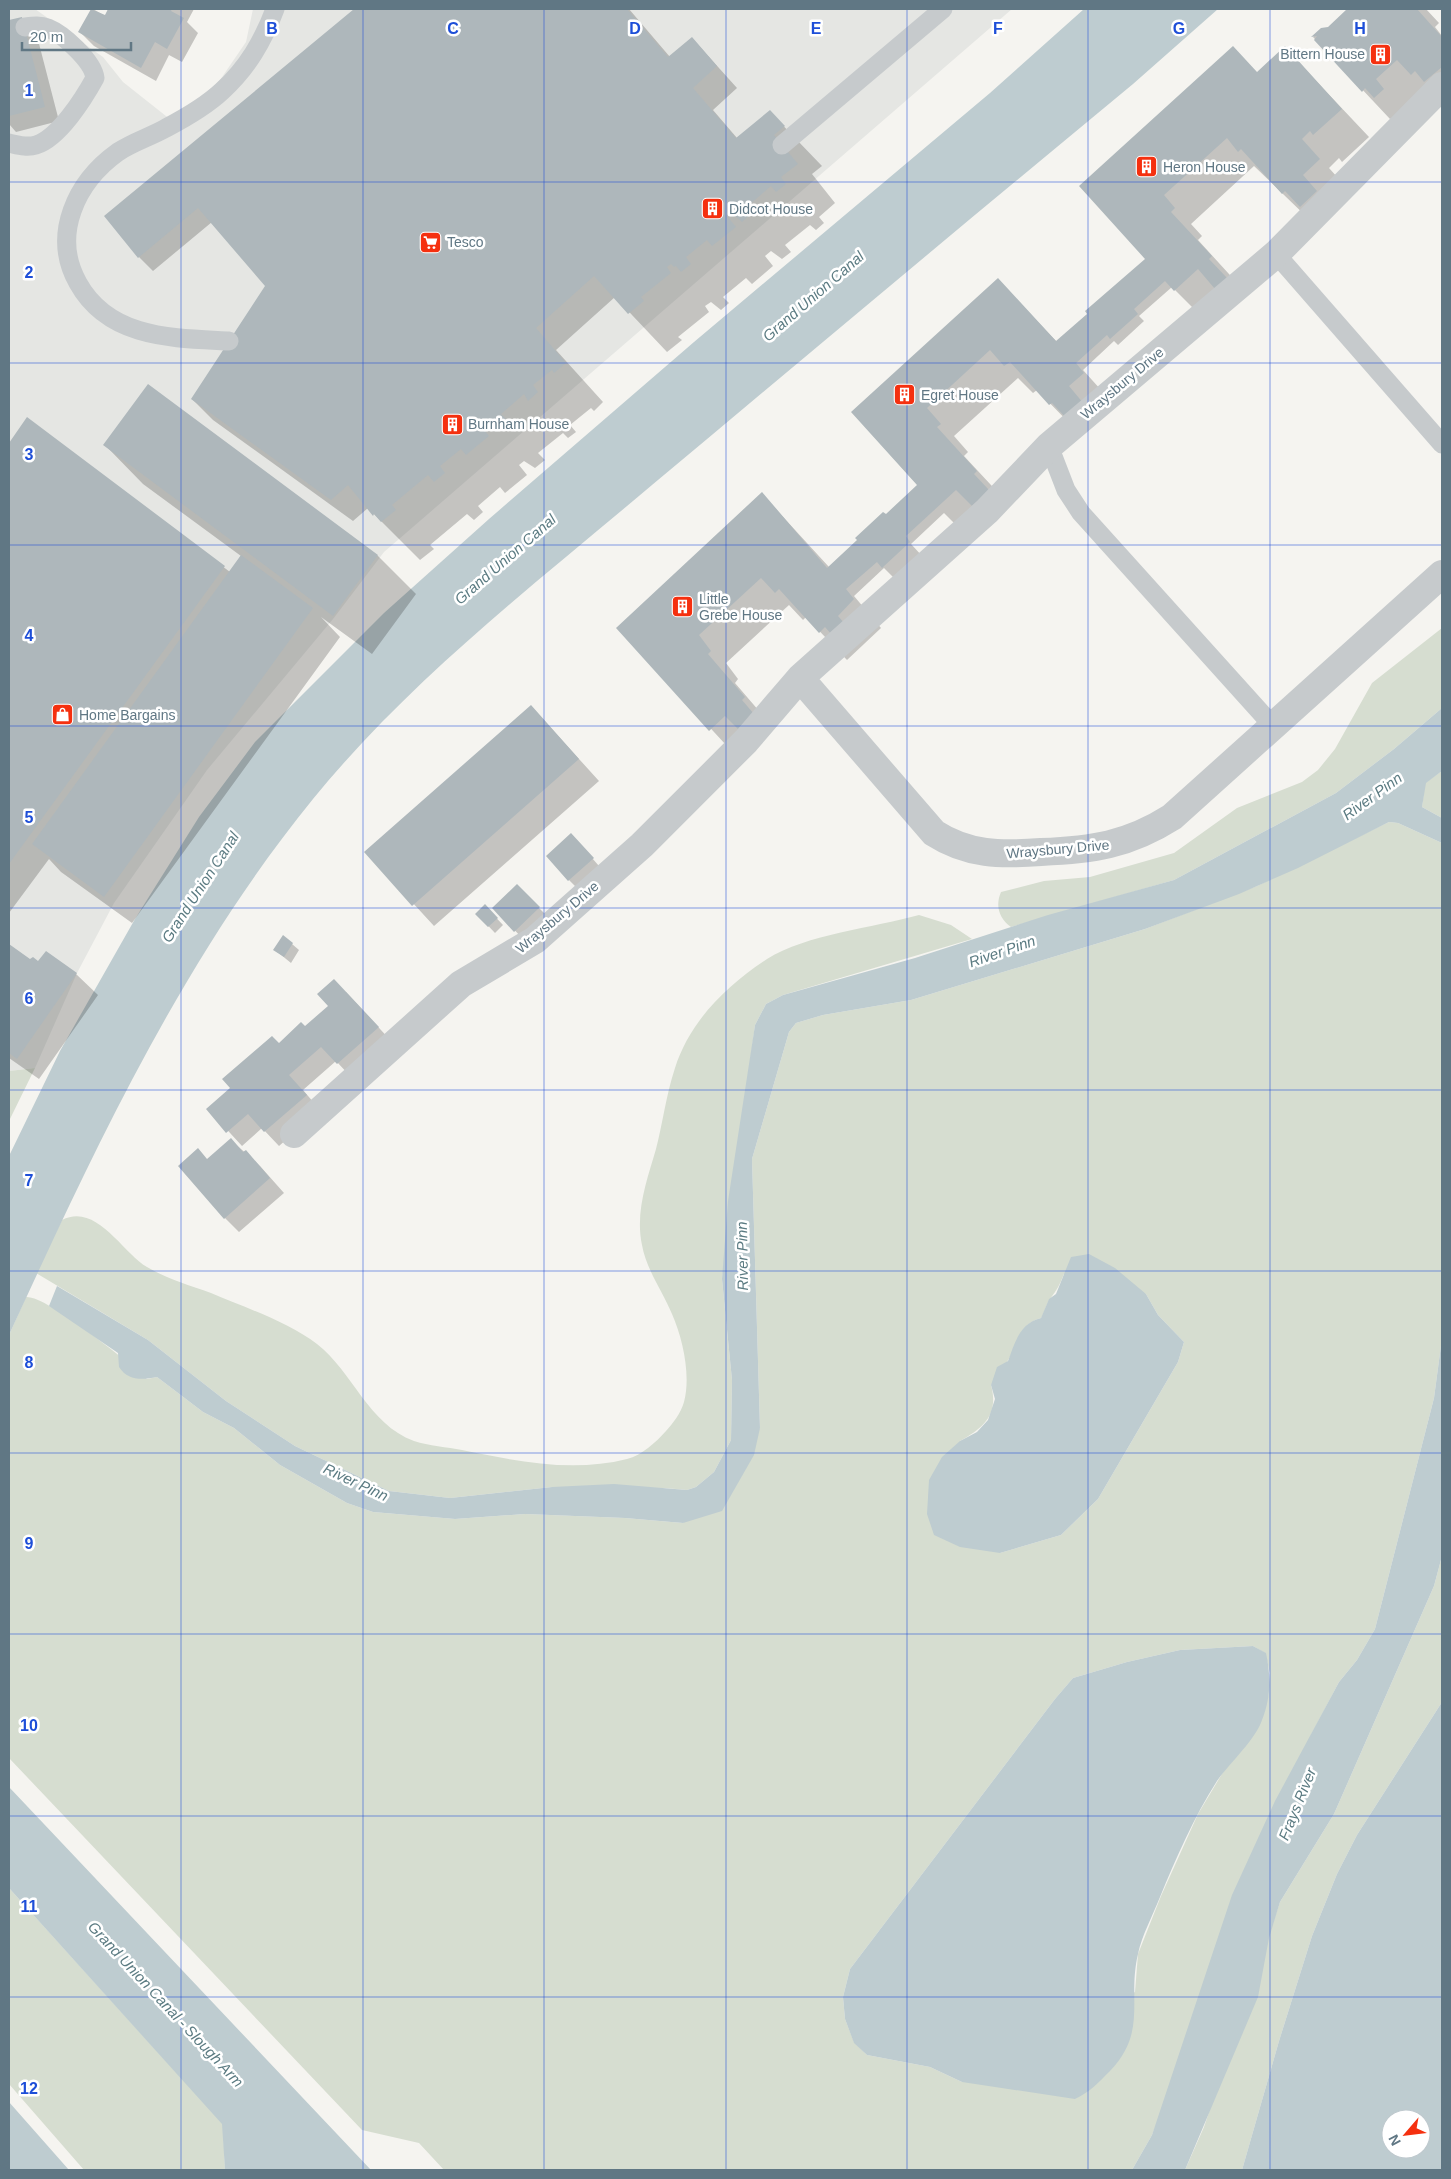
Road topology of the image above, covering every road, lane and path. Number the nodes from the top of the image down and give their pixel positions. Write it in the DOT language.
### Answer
graph roads {
  1 [pos="275,9"];
  2 [pos="943,9"];
  3 [pos="25,27"];
  4 [pos="1442,86"];
  5 [pos="9,143"];
  6 [pos="782,145"];
  7 [pos="1276,254"];
  8 [pos="228,341"];
  9 [pos="1442,444"];
  10 [pos="1048,446"];
  11 [pos="1442,574"];
  12 [pos="800,678"];
  13 [pos="1272,725"];
  14 [pos="294,1134"];
  1 -- 8 [label="lane"];
  2 -- 6 [label="lane"];
  3 -- 5 [label="lane"];
  4 -- 7 [label="street, Wraysbury Drive"];
  7 -- 9 [label="lane"];
  7 -- 10 [label="street, Wraysbury Drive"];
  10 -- 12 [label="street, Wraysbury Drive"];
  10 -- 13 [label="lane"];
  11 -- 13 [label="street, Wraysbury Drive"];
  12 -- 13 [label="street, Wraysbury Drive"];
  12 -- 14 [label="street, Wraysbury Drive"];
}
